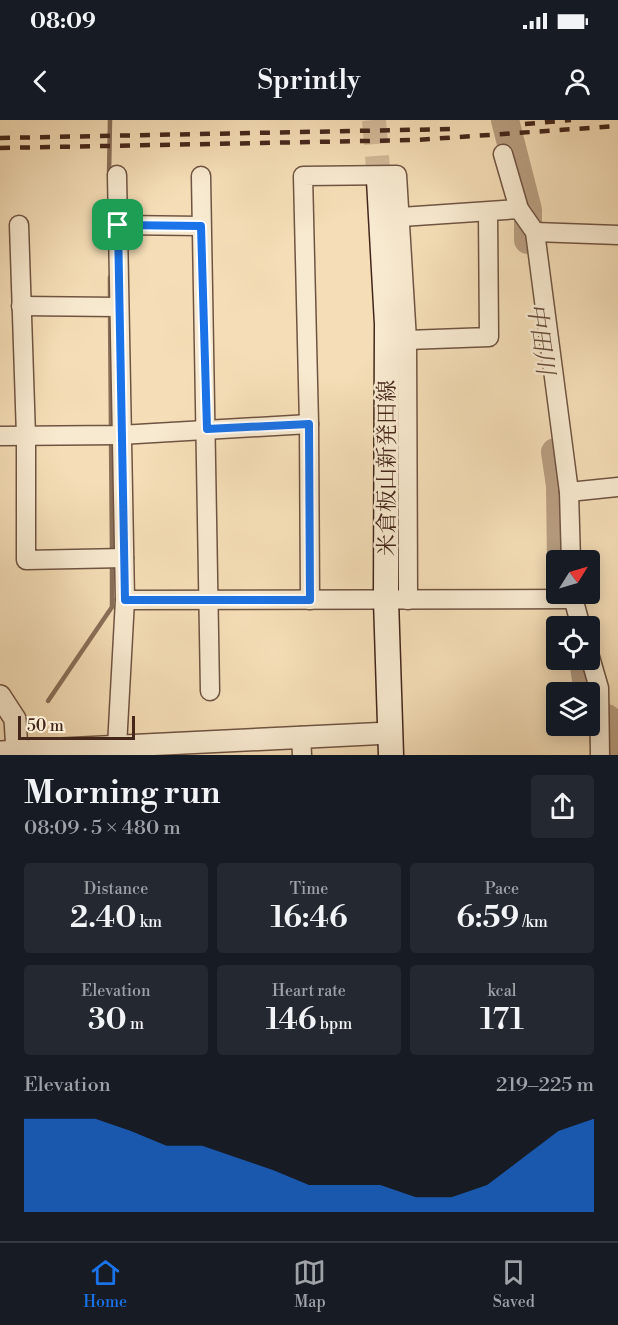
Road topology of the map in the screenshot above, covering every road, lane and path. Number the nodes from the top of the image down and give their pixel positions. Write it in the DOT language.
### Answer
graph roads {
  1 [pos="503,154"];
  2 [pos="117,176"];
  3 [pos="201,176"];
  4 [pos="379,180"];
  5 [pos="519,209"];
  6 [pos="488,212"];
  7 [pos="401,217"];
  8 [pos="19,225"];
  9 [pos="118,225"];
  10 [pos="201,226"];
  11 [pos="535,232"];
  12 [pos="618,235"];
  13 [pos="21,306"];
  14 [pos="118,307"];
  15 [pos="407,340"];
  16 [pos="309,424"];
  17 [pos="207,429"];
  18 [pos="120,435"];
  19 [pos="0,436"];
  20 [pos="26,436"];
  21 [pos="618,487"];
  22 [pos="569,492"];
  23 [pos="571,550"];
  24 [pos="124,558"];
  25 [pos="546,597"];
  26 [pos="125,600"];
  27 [pos="208,600"];
  28 [pos="310,600"];
  29 [pos="397,600"];
  30 [pos="594,670"];
  31 [pos="210,690"];
  32 [pos="0,696"];
  33 [pos="390,744"];
  34 [pos="117,746"];
  35 [pos="301,746"];
  36 [pos="162,749"];
  37 [pos="8,751"];
  38 [pos="600,755"];
  1 -- 5 [label="street"];
  2 -- 9 [label="street"];
  3 -- 10 [label="street"];
  4 -- 29 [label="main road, 米倉板山新発田線"];
  5 -- 6 [label="street"];
  5 -- 11 [label="street"];
  6 -- 7 [label="street"];
  6 -- 15 [label="street"];
  7 -- 15 [label="street"];
  7 -- 16 [label="street"];
  8 -- 13 [label="street"];
  9 -- 10 [label="street"];
  9 -- 14 [label="street"];
  10 -- 17 [label="street"];
  11 -- 12 [label="street"];
  11 -- 22 [label="street"];
  13 -- 14 [label="street"];
  13 -- 20 [label="street"];
  14 -- 18 [label="street"];
  15 -- 29 [label="street"];
  16 -- 17 [label="street"];
  16 -- 28 [label="street"];
  17 -- 18 [label="street"];
  17 -- 27 [label="street"];
  18 -- 20 [label="street"];
  18 -- 24 [label="street"];
  19 -- 20 [label="street"];
  20 -- 24 [label="street"];
  21 -- 22 [label="street"];
  22 -- 23 [label="street"];
  24 -- 26 [label="street"];
  25 -- 29 [label="street"];
  26 -- 27 [label="street"];
  26 -- 34 [label="street"];
  27 -- 28 [label="street"];
  27 -- 31 [label="street"];
  28 -- 29 [label="street"];
  29 -- 33 [label="main road, 米倉板山新発田線"];
  30 -- 38 [label="street"];
  32 -- 37 [label="street"];
  33 -- 35 [label="street"];
  34 -- 36 [label="street"];
  34 -- 37 [label="street"];
  35 -- 36 [label="street"];
}
